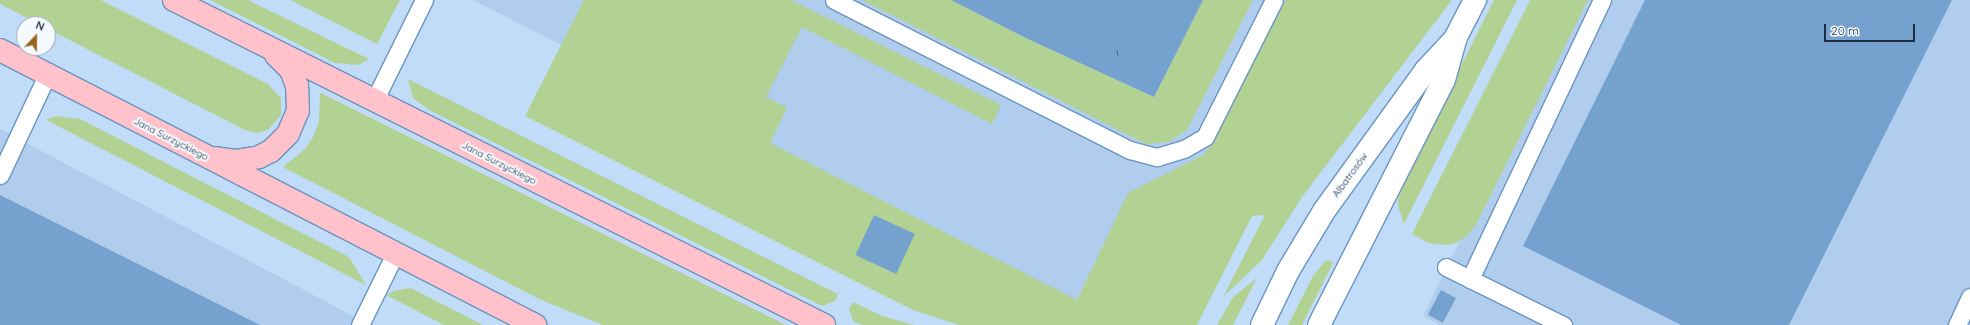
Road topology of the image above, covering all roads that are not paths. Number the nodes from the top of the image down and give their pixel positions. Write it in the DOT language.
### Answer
graph roads {
  1 [pos="174,0"];
  2 [pos="424,0"];
  3 [pos="834,0"];
  4 [pos="1274,0"];
  5 [pos="1475,0"];
  6 [pos="1602,0"];
  7 [pos="1456,37"];
  8 [pos="261,44"];
  9 [pos="0,50"];
  10 [pos="47,75"];
  11 [pos="374,100"];
  12 [pos="191,149"];
  13 [pos="0,175"];
  14 [pos="395,254"];
  15 [pos="1446,267"];
  16 [pos="1470,279"];
  17 [pos="1970,297"];
  18 [pos="360,325"];
  19 [pos="535,325"];
  20 [pos="824,325"];
  21 [pos="1262,325"];
  22 [pos="1320,325"];
  23 [pos="1563,325"];
  24 [pos="1957,325"];
  1 -- 8 [label="main road, Jana Surzyckiego"];
  2 -- 11 [label="lane"];
  3 -- 4 [label="lane"];
  5 -- 7 [label="street, Albatrosów"];
  6 -- 16 [label="lane"];
  7 -- 21 [label="street, Albatrosów"];
  7 -- 22 [label="street, Albatrosów"];
  8 -- 11 [label="main road, Jana Surzyckiego"];
  8 -- 12 [label="main road"];
  9 -- 10 [label="main road, Jana Surzyckiego"];
  10 -- 12 [label="main road, Jana Surzyckiego"];
  10 -- 13 [label="lane"];
  11 -- 20 [label="main road, Jana Surzyckiego"];
  12 -- 14 [label="main road, Jana Surzyckiego"];
  14 -- 18 [label="lane"];
  14 -- 19 [label="main road, Jana Surzyckiego"];
  15 -- 16 [label="lane"];
  16 -- 23 [label="lane"];
  17 -- 24 [label="lane"];
}
